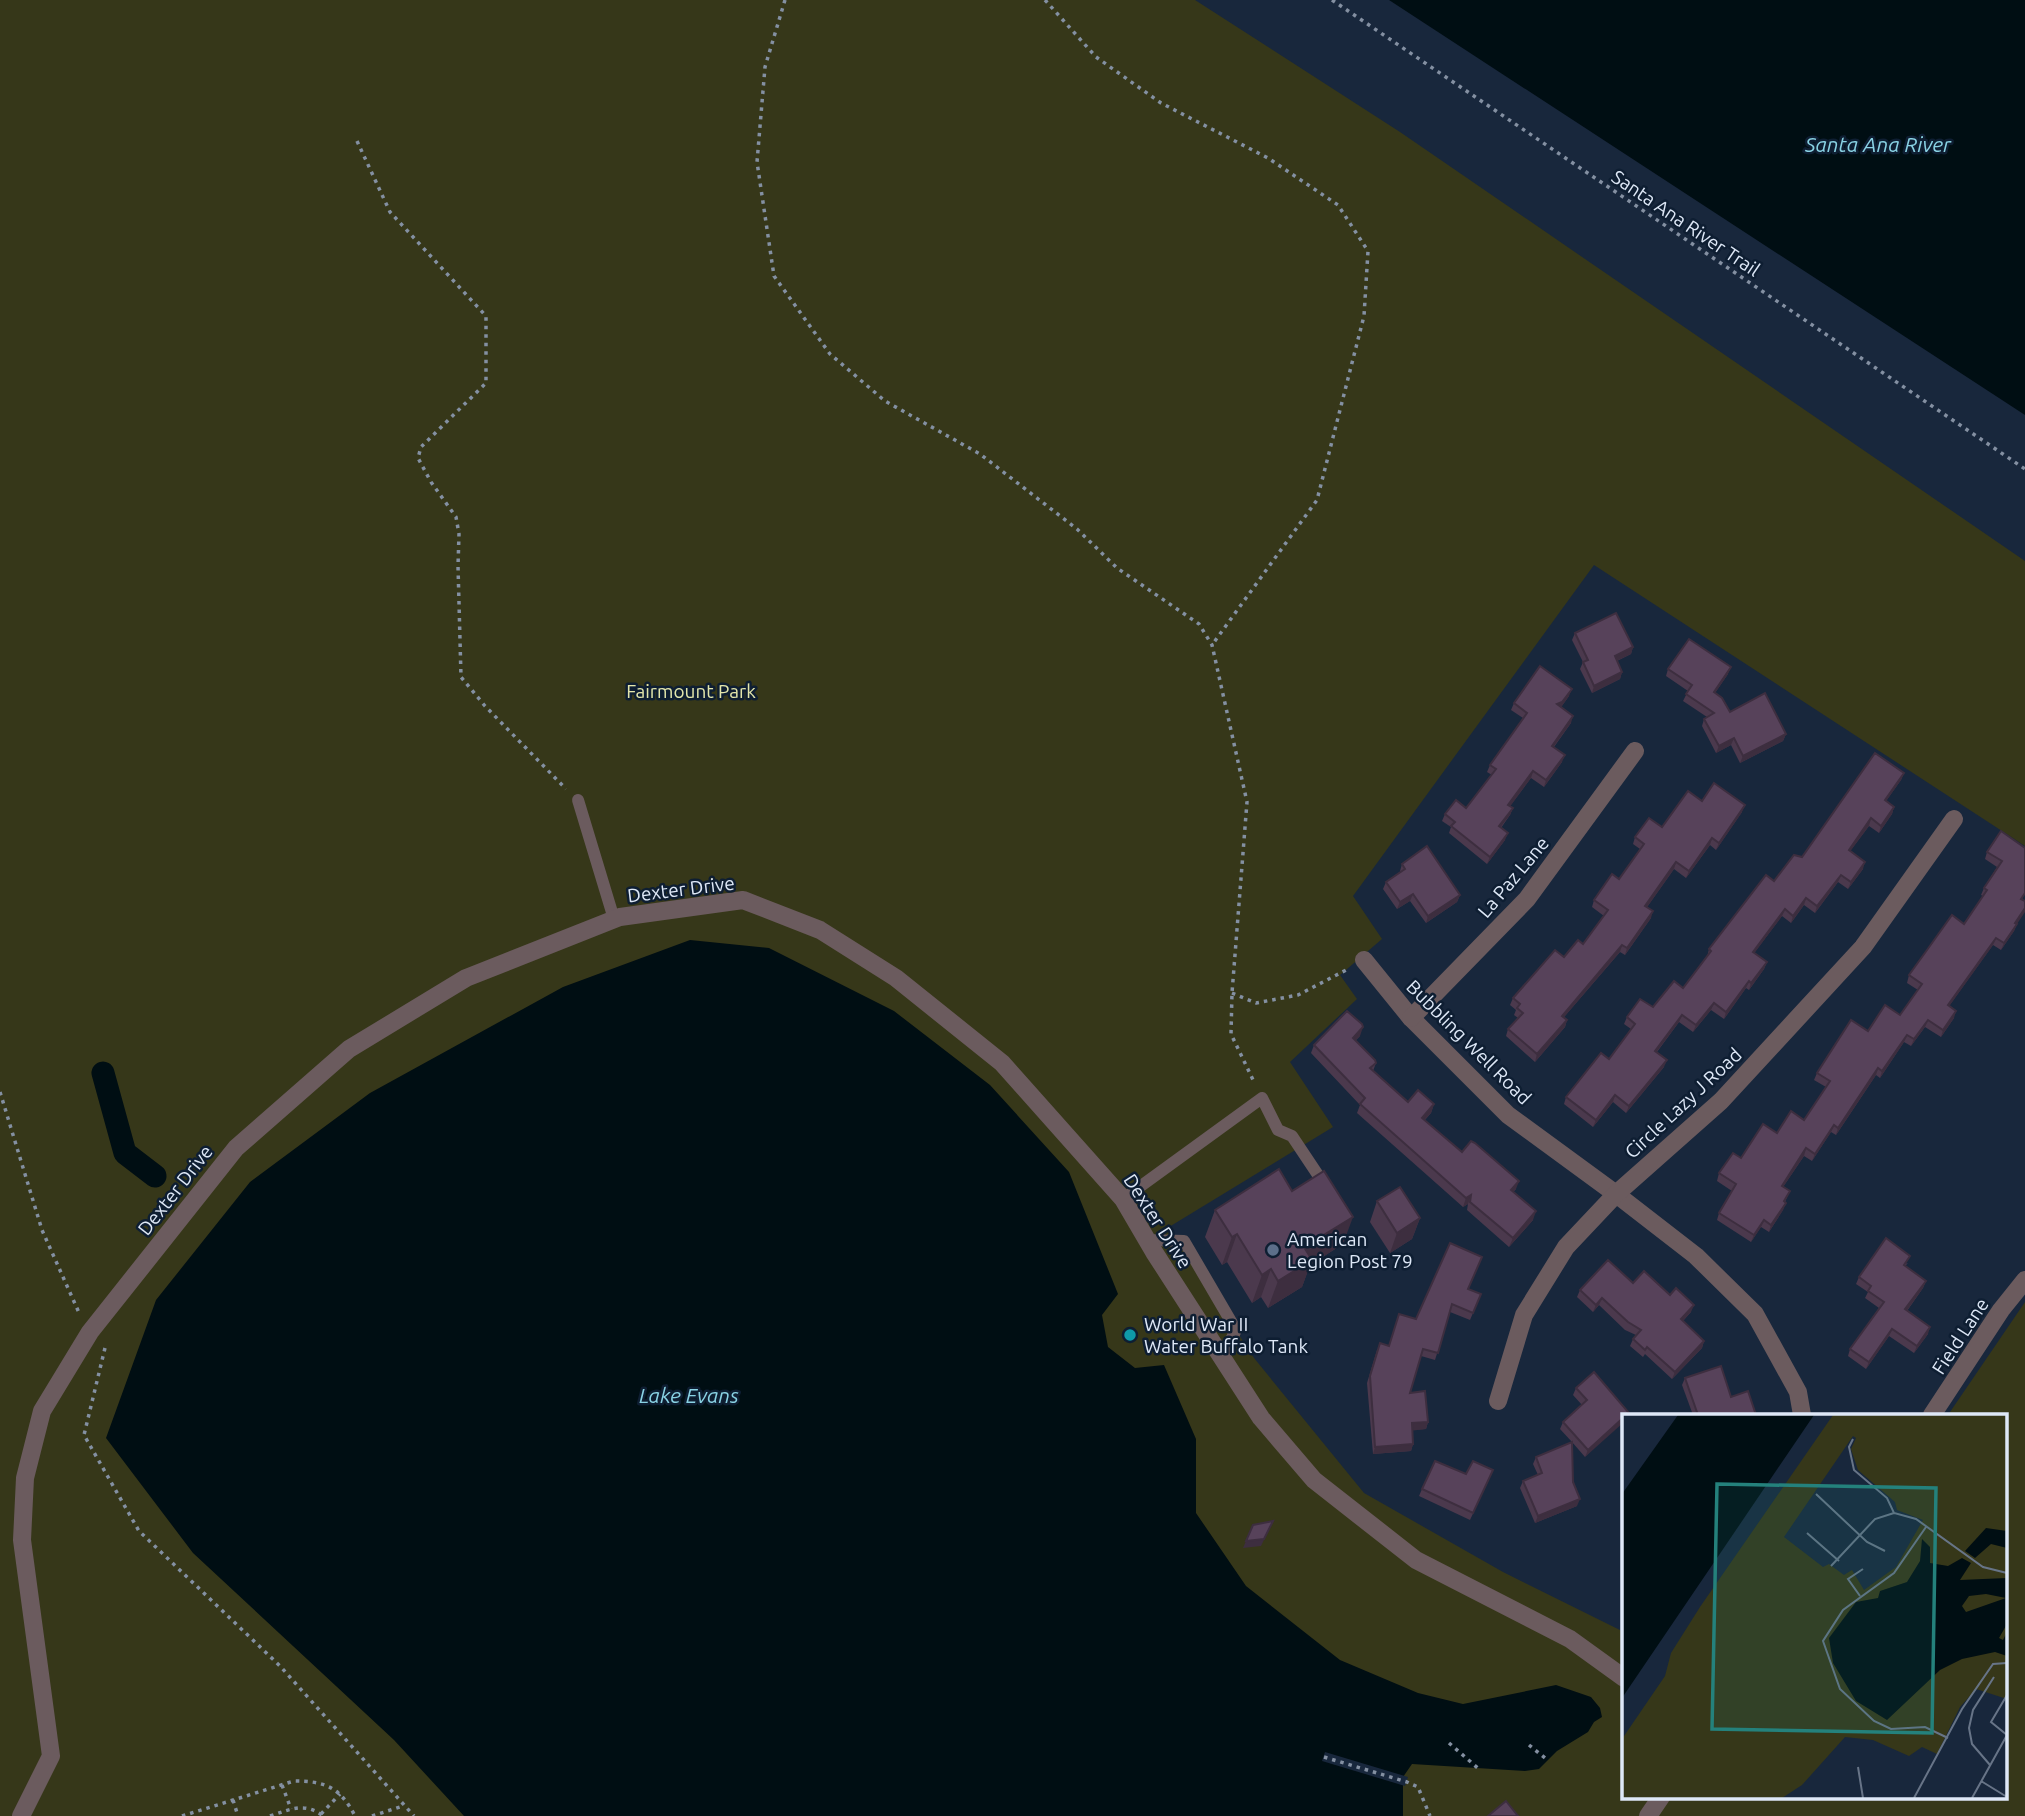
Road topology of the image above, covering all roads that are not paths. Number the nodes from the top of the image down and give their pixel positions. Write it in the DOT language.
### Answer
graph roads {
  1 [pos="1635,751"];
  2 [pos="578,800"];
  3 [pos="1954,819"];
  4 [pos="614,919"];
  5 [pos="1364,960"];
  6 [pos="1411,1018"];
  7 [pos="1616,1194"];
  8 [pos="1123,1199"];
  9 [pos="1334,1199"];
  10 [pos="1147,1240"];
  11 [pos="2025,1280"];
  12 [pos="1222,1357"];
  13 [pos="1498,1401"];
  14 [pos="1802,1414"];
  15 [pos="1933,1414"];
  16 [pos="1622,1677"];
  17 [pos="1660,1798"];
  18 [pos="21,1816"];
  19 [pos="1648,1816"];
  1 -- 6 [label="street, La Paz Lane"];
  2 -- 4 [label="lane"];
  3 -- 7 [label="street, Circle Lazy J Road"];
  4 -- 8 [label="street, Dexter Drive"];
  4 -- 18 [label="street, Dexter Drive"];
  5 -- 6 [label="street, Bubbling Well Road"];
  6 -- 7 [label="street, Bubbling Well Road"];
  7 -- 13 [label="street, Circle Lazy J Road"];
  7 -- 14 [label="street, Bubbling Well Road"];
  8 -- 9 [label="lane"];
  8 -- 10 [label="street, Dexter Drive"];
  10 -- 12 [label="street, Dexter Drive"];
  10 -- 12 [label="lane"];
  11 -- 15 [label="street, Field Lane"];
  12 -- 16 [label="street, Dexter Drive"];
  17 -- 19 [label="street"];
}
